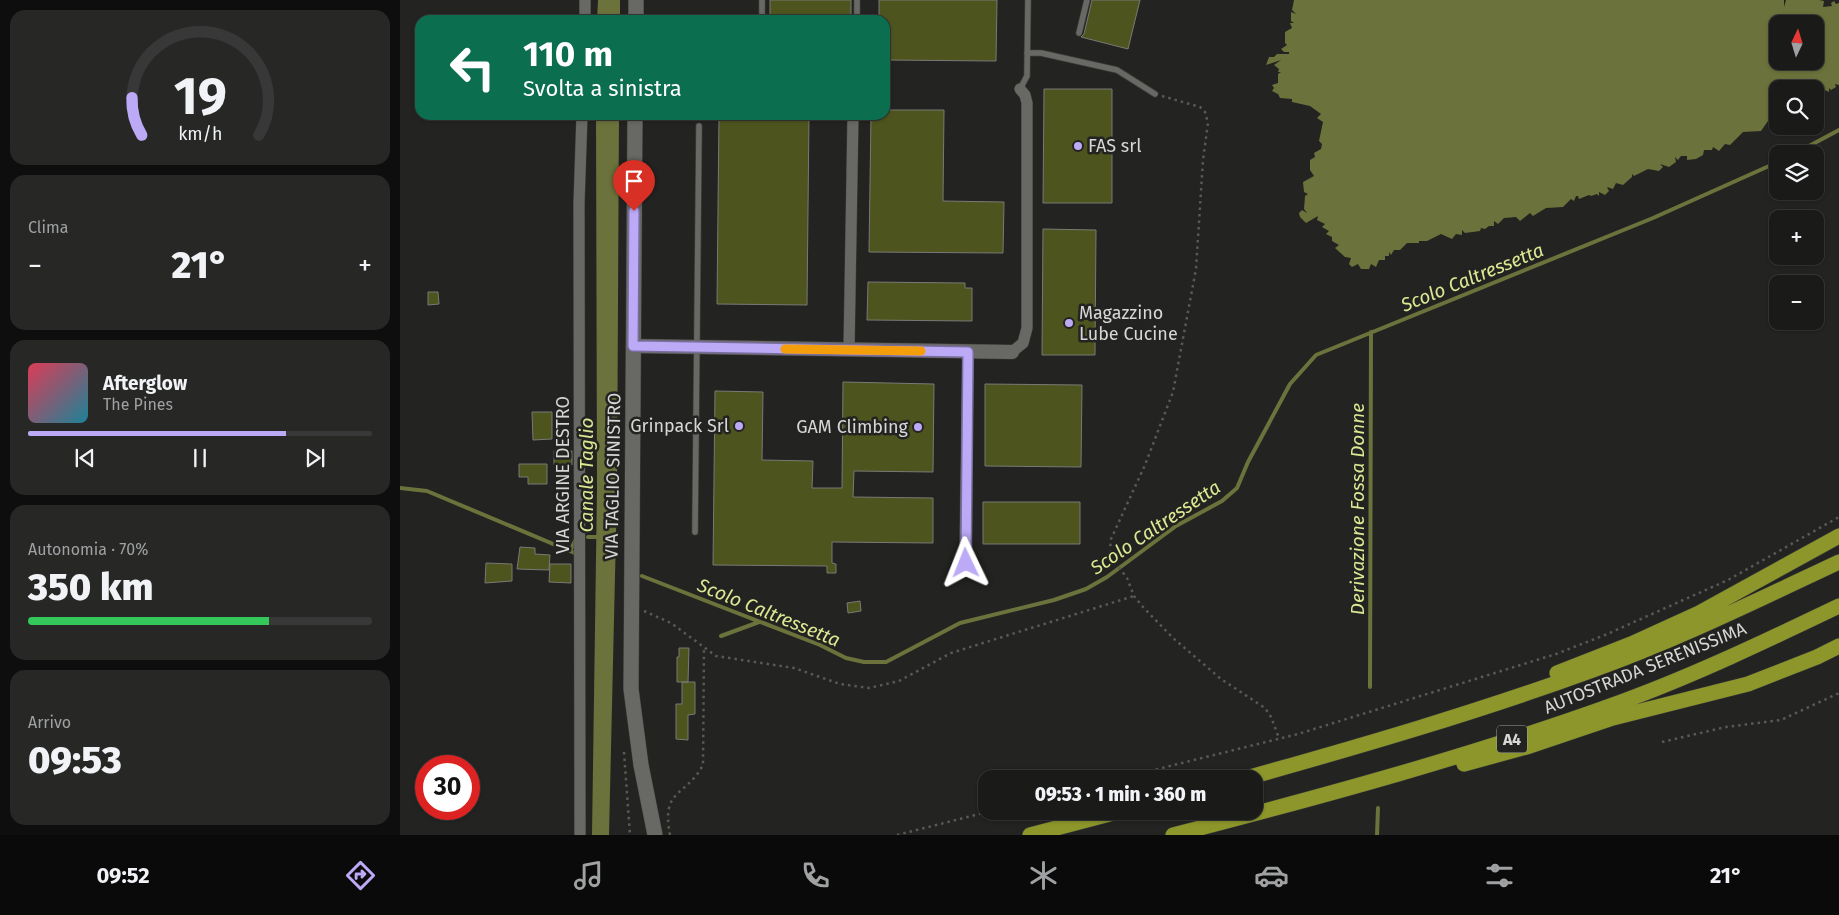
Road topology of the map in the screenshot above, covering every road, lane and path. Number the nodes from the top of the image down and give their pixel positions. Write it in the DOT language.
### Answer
graph roads {
  1 [pos="585,0"];
  2 [pos="636,0"];
  3 [pos="762,0"];
  4 [pos="857,0"];
  5 [pos="1028,0"];
  6 [pos="1087,0"];
  7 [pos="585,15"];
  8 [pos="636,15"];
  9 [pos="762,15"];
  10 [pos="857,15"];
  11 [pos="1079,33"];
  12 [pos="1027,52"];
  13 [pos="1020,88"];
  14 [pos="1155,94"];
  15 [pos="582,120"];
  16 [pos="635,120"];
  17 [pos="853,120"];
  18 [pos="699,126"];
  19 [pos="633,346"];
  20 [pos="696,347"];
  21 [pos="849,350"];
  22 [pos="968,352"];
  23 [pos="1012,352"];
  24 [pos="1839,517"];
  25 [pos="695,532"];
  26 [pos="1839,536"];
  27 [pos="1839,562"];
  28 [pos="969,569"];
  29 [pos="1134,596"];
  30 [pos="631,606"];
  31 [pos="1839,606"];
  32 [pos="1839,646"];
  33 [pos="704,648"];
  34 [pos="1839,693"];
  35 [pos="1478,709"];
  36 [pos="1279,738"];
  37 [pos="1662,742"];
  38 [pos="624,746"];
  39 [pos="1153,770"];
  40 [pos="1263,773"];
  41 [pos="1295,804"];
  42 [pos="978,814"];
  43 [pos="1087,820"];
  44 [pos="580,835"];
  45 [pos="630,835"];
  46 [pos="655,835"];
  47 [pos="670,835"];
  48 [pos="897,835"];
  49 [pos="1030,835"];
  50 [pos="1173,835"];
  1 -- 7 [label="street"];
  2 -- 8 [label="main road"];
  3 -- 9 [label="lane"];
  4 -- 10 [label="lane"];
  5 -- 12 [label="lane"];
  6 -- 11 [label="lane"];
  12 -- 13 [label="lane"];
  12 -- 14 [label="lane"];
  13 -- 23 [label="street"];
  14 -- 29 [label="path"];
  15 -- 44 [label="street, VIA ARGINE DESTRO"];
  16 -- 19 [label="main road, VIA TAGLIO SINISTRO"];
  17 -- 21 [label="street"];
  18 -- 20 [label="lane"];
  19 -- 20 [label="street"];
  19 -- 30 [label="main road, VIA TAGLIO SINISTRO"];
  20 -- 21 [label="street"];
  20 -- 25 [label="lane"];
  21 -- 22 [label="street"];
  22 -- 23 [label="street"];
  22 -- 28 [label="street"];
  24 -- 36 [label="path"];
  26 -- 35 [label="highway"];
  27 -- 35 [label="highway, AUTOSTRADA SERENISSIMA / A4"];
  29 -- 33 [label="path"];
  29 -- 36 [label="path"];
  30 -- 33 [label="path"];
  30 -- 46 [label="main road, VIA TAGLIO SINISTRO"];
  31 -- 41 [label="highway, AUTOSTRADA SERENISSIMA / A4"];
  32 -- 41 [label="highway"];
  33 -- 47 [label="path"];
  34 -- 37 [label="path"];
  35 -- 40 [label="highway, AUTOSTRADA SERENISSIMA / A4"];
  36 -- 39 [label="path"];
  38 -- 45 [label="path"];
  41 -- 50 [label="highway, AUTOSTRADA SERENISSIMA / A4"];
  42 -- 48 [label="path"];
  43 -- 49 [label="highway"];
}
